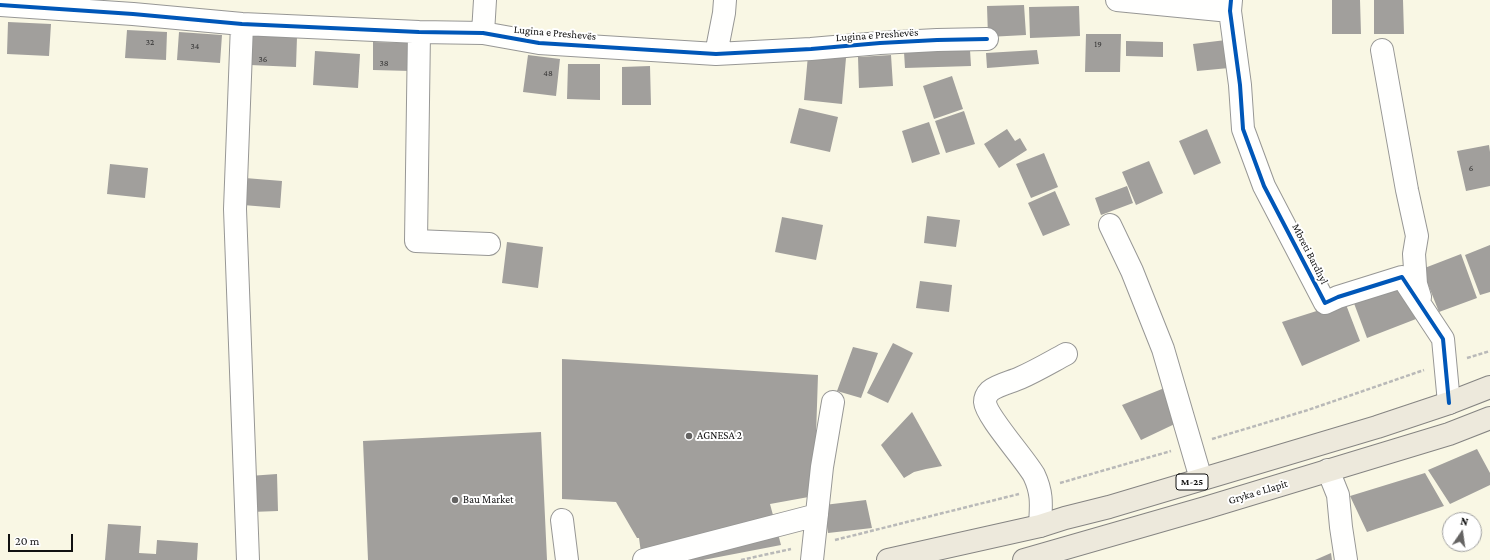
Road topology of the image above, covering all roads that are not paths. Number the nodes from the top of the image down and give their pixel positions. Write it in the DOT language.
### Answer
graph roads {
  1 [pos="485,0"];
  2 [pos="725,0"];
  3 [pos="1117,0"];
  4 [pos="26,3"];
  5 [pos="0,5"];
  6 [pos="1231,6"];
  7 [pos="242,24"];
  8 [pos="419,32"];
  9 [pos="483,33"];
  10 [pos="987,39"];
  11 [pos="1382,50"];
  12 [pos="716,54"];
  13 [pos="1110,225"];
  14 [pos="489,244"];
  15 [pos="1425,312"];
  16 [pos="1066,354"];
  17 [pos="1490,387"];
  18 [pos="833,402"];
  19 [pos="1449,403"];
  20 [pos="1490,418"];
  21 [pos="1328,470"];
  22 [pos="1201,479"];
  23 [pos="817,515"];
  24 [pos="562,520"];
  25 [pos="1040,526"];
  26 [pos="813,552"];
  27 [pos="248,560"];
  28 [pos="567,560"];
  29 [pos="644,560"];
  30 [pos="888,560"];
  31 [pos="1024,560"];
  32 [pos="1346,560"];
  1 -- 9 [label="street"];
  2 -- 12 [label="street"];
  3 -- 6 [label="street, Mbreti Bardhyl"];
  4 -- 5 [label="street, Lugina e Preshevës"];
  4 -- 7 [label="street, Lugina e Preshevës"];
  6 -- 15 [label="street, Mbreti Bardhyl"];
  7 -- 8 [label="street, Lugina e Preshevës"];
  7 -- 27 [label="street"];
  8 -- 9 [label="street, Lugina e Preshevës"];
  8 -- 14 [label="street"];
  9 -- 12 [label="street, Lugina e Preshevës"];
  10 -- 12 [label="street, Lugina e Preshevës"];
  11 -- 15 [label="street, Mbreti Bardhyl"];
  13 -- 22 [label="street"];
  15 -- 19 [label="street, Mbreti Bardhyl"];
  16 -- 25 [label="street"];
  17 -- 19 [label="main road, M-25"];
  18 -- 23 [label="street"];
  19 -- 22 [label="main road, M-25"];
  20 -- 21 [label="main road, Gryka e Llapit / M-25"];
  21 -- 31 [label="main road, Gryka e Llapit / M-25"];
  21 -- 32 [label="street"];
  22 -- 25 [label="main road, M-25"];
  23 -- 26 [label="street"];
  23 -- 29 [label="street"];
  24 -- 28 [label="street"];
  25 -- 30 [label="main road, M-25"];
}
